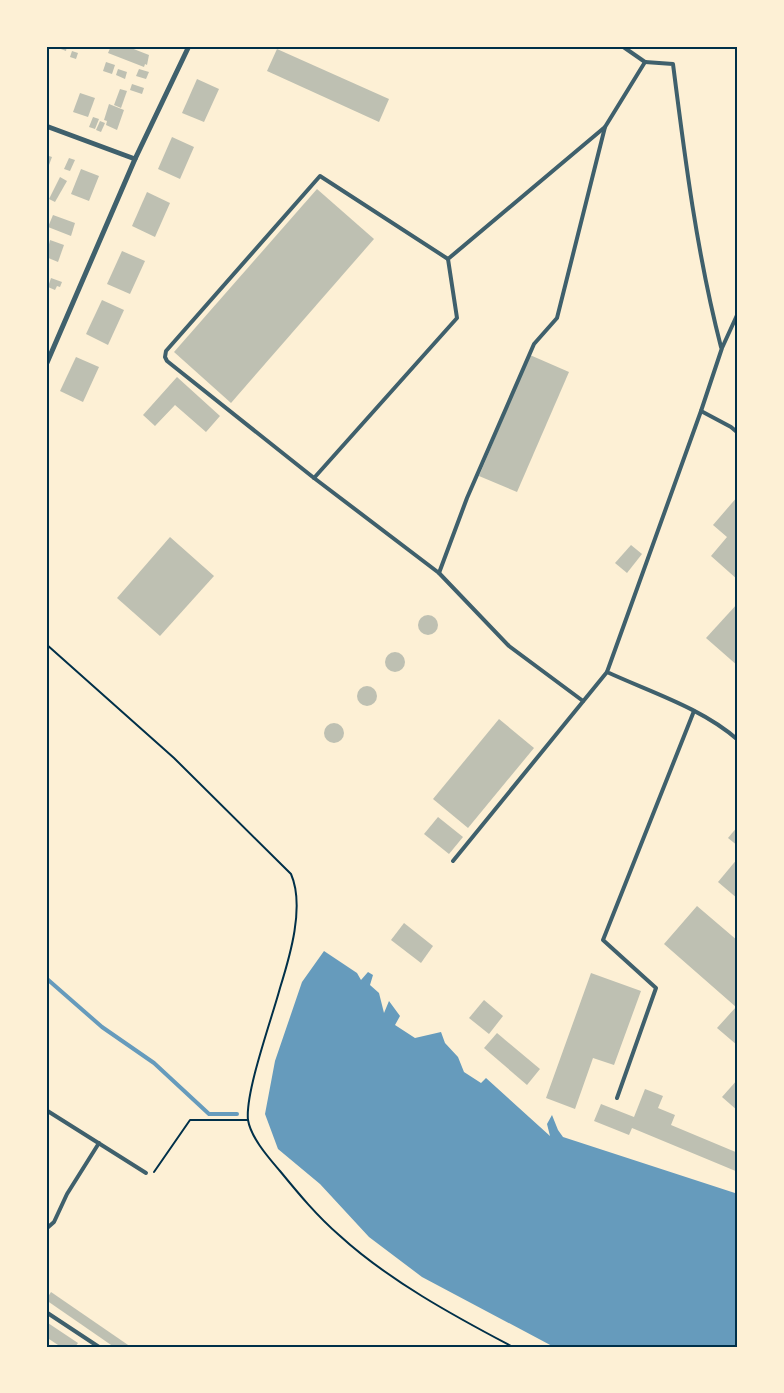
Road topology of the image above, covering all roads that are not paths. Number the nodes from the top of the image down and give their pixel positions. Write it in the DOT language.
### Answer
graph roads {
  1 [pos="189,46"];
  2 [pos="622,46"];
  3 [pos="645,62"];
  4 [pos="46,126"];
  5 [pos="605,127"];
  6 [pos="135,159"];
  7 [pos="448,260"];
  8 [pos="738,313"];
  9 [pos="722,348"];
  10 [pos="46,365"];
  11 [pos="701,411"];
  12 [pos="738,433"];
  13 [pos="314,478"];
  14 [pos="439,574"];
  15 [pos="607,672"];
  16 [pos="583,701"];
  17 [pos="694,711"];
  18 [pos="738,740"];
  19 [pos="453,861"];
  20 [pos="617,1098"];
  21 [pos="46,1110"];
  22 [pos="98,1143"];
  23 [pos="146,1173"];
  24 [pos="46,1229"];
  25 [pos="46,1312"];
  26 [pos="99,1347"];
  1 -- 6 [label="street"];
  2 -- 3 [label="lane"];
  3 -- 5 [label="lane"];
  3 -- 9 [label="lane"];
  4 -- 6 [label="street"];
  5 -- 7 [label="lane"];
  5 -- 14 [label="lane"];
  6 -- 10 [label="street"];
  7 -- 13 [label="lane"];
  7 -- 13 [label="lane"];
  8 -- 9 [label="lane"];
  9 -- 11 [label="lane"];
  11 -- 12 [label="lane"];
  11 -- 15 [label="lane"];
  13 -- 14 [label="lane"];
  14 -- 16 [label="lane"];
  15 -- 16 [label="lane"];
  15 -- 17 [label="lane"];
  16 -- 19 [label="lane"];
  17 -- 18 [label="lane"];
  17 -- 20 [label="lane"];
  21 -- 22 [label="lane"];
  22 -- 23 [label="lane"];
  22 -- 24 [label="lane"];
  25 -- 26 [label="lane"];
}
